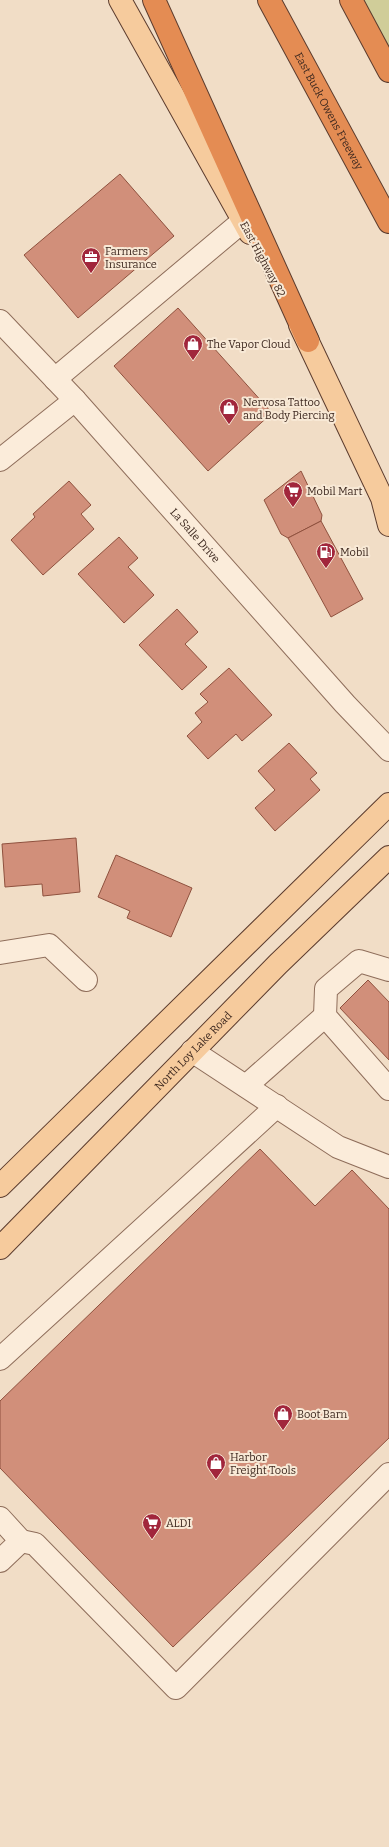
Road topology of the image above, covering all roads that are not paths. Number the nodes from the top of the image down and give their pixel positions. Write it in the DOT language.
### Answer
graph roads {
  1 [pos="120,0"];
  2 [pos="154,0"];
  3 [pos="269,0"];
  4 [pos="351,0"];
  5 [pos="389,71"];
  6 [pos="243,221"];
  7 [pos="389,222"];
  8 [pos="0,321"];
  9 [pos="308,341"];
  10 [pos="55,379"];
  11 [pos="75,400"];
  12 [pos="0,460"];
  13 [pos="389,525"];
  14 [pos="389,750"];
  15 [pos="389,804"];
  16 [pos="389,857"];
  17 [pos="0,953"];
  18 [pos="389,970"];
  19 [pos="86,980"];
  20 [pos="324,1016"];
  21 [pos="192,1051"];
  22 [pos="246,1086"];
  23 [pos="389,1089"];
  24 [pos="277,1106"];
  25 [pos="389,1167"];
  26 [pos="0,1186"];
  27 [pos="0,1248"];
  28 [pos="0,1359"];
  29 [pos="389,1474"];
  30 [pos="0,1518"];
  31 [pos="21,1541"];
  32 [pos="0,1561"];
  1 -- 6 [label="main road, East Highway 82"];
  2 -- 9 [label="highway"];
  3 -- 7 [label="highway, East Buck Owens Freeway"];
  4 -- 5 [label="highway"];
  6 -- 9 [label="main road, East Highway 82"];
  6 -- 10 [label="street"];
  8 -- 10 [label="street, La Salle Drive"];
  9 -- 13 [label="main road, East Highway 82"];
  10 -- 11 [label="street, La Salle Drive"];
  11 -- 12 [label="street"];
  11 -- 14 [label="street, La Salle Drive"];
  15 -- 26 [label="main road"];
  16 -- 21 [label="main road, North Loy Lake Road"];
  17 -- 19 [label="street"];
  18 -- 20 [label="street"];
  20 -- 22 [label="street"];
  20 -- 23 [label="street"];
  21 -- 22 [label="street"];
  21 -- 27 [label="main road, North Loy Lake Road"];
  22 -- 24 [label="street"];
  24 -- 25 [label="street"];
  24 -- 28 [label="street"];
  29 -- 31 [label="street"];
  30 -- 31 [label="street"];
  31 -- 32 [label="street"];
}
